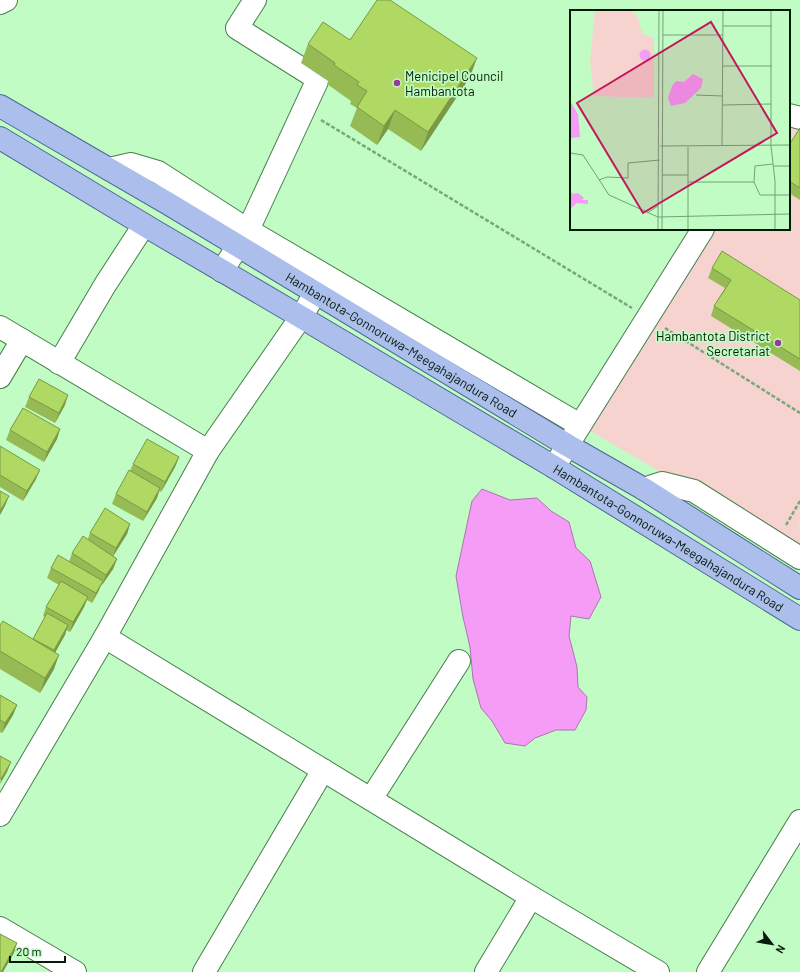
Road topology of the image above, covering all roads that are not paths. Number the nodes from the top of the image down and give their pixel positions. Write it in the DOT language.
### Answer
graph roads {
  1 [pos="6,0"];
  2 [pos="255,0"];
  3 [pos="0,3"];
  4 [pos="0,106"];
  5 [pos="790,115"];
  6 [pos="800,118"];
  7 [pos="0,138"];
  8 [pos="144,225"];
  9 [pos="702,230"];
  10 [pos="243,238"];
  11 [pos="222,271"];
  12 [pos="316,292"];
  13 [pos="301,317"];
  14 [pos="0,327"];
  15 [pos="22,340"];
  16 [pos="59,363"];
  17 [pos="0,377"];
  18 [pos="580,425"];
  19 [pos="567,445"];
  20 [pos="208,451"];
  21 [pos="554,467"];
  22 [pos="644,489"];
  23 [pos="800,558"];
  24 [pos="800,588"];
  25 [pos="800,619"];
  26 [pos="105,637"];
  27 [pos="459,661"];
  28 [pos="323,770"];
  29 [pos="371,799"];
  30 [pos="0,814"];
  31 [pos="800,820"];
  32 [pos="531,897"];
  33 [pos="0,928"];
  34 [pos="75,972"];
  35 [pos="204,972"];
  36 [pos="486,972"];
  37 [pos="658,972"];
  38 [pos="708,972"];
  1 -- 3 [label="street"];
  2 -- 10 [label="street"];
  4 -- 10 [label="main road, Hambantota-Gonnoruwa-Meegahajandura Road"];
  5 -- 6 [label="street"];
  7 -- 8 [label="main road, Hambantota-Gonnoruwa-Meegahajandura Road"];
  8 -- 11 [label="main road, Hambantota-Gonnoruwa-Meegahajandura Road"];
  8 -- 16 [label="street"];
  9 -- 18 [label="street"];
  10 -- 11 [label="street"];
  10 -- 12 [label="main road, Hambantota-Gonnoruwa-Meegahajandura Road"];
  10 -- 18 [label="street"];
  11 -- 13 [label="main road, Hambantota-Gonnoruwa-Meegahajandura Road"];
  12 -- 13 [label="street"];
  12 -- 19 [label="main road, Hambantota-Gonnoruwa-Meegahajandura Road"];
  13 -- 20 [label="street"];
  13 -- 21 [label="main road, Hambantota-Gonnoruwa-Meegahajandura Road"];
  14 -- 15 [label="street"];
  15 -- 16 [label="street"];
  15 -- 17 [label="street"];
  16 -- 20 [label="street"];
  18 -- 19 [label="street"];
  19 -- 21 [label="street"];
  19 -- 22 [label="main road, Hambantota-Gonnoruwa-Meegahajandura Road"];
  20 -- 26 [label="street"];
  21 -- 25 [label="main road, Hambantota-Gonnoruwa-Meegahajandura Road"];
  22 -- 23 [label="street"];
  22 -- 24 [label="main road, Hambantota-Gonnoruwa-Meegahajandura Road"];
  26 -- 28 [label="street"];
  26 -- 30 [label="street"];
  27 -- 29 [label="street"];
  28 -- 29 [label="street"];
  28 -- 35 [label="street"];
  29 -- 32 [label="street"];
  31 -- 38 [label="street"];
  32 -- 36 [label="street"];
  32 -- 37 [label="street"];
  33 -- 34 [label="street"];
}
